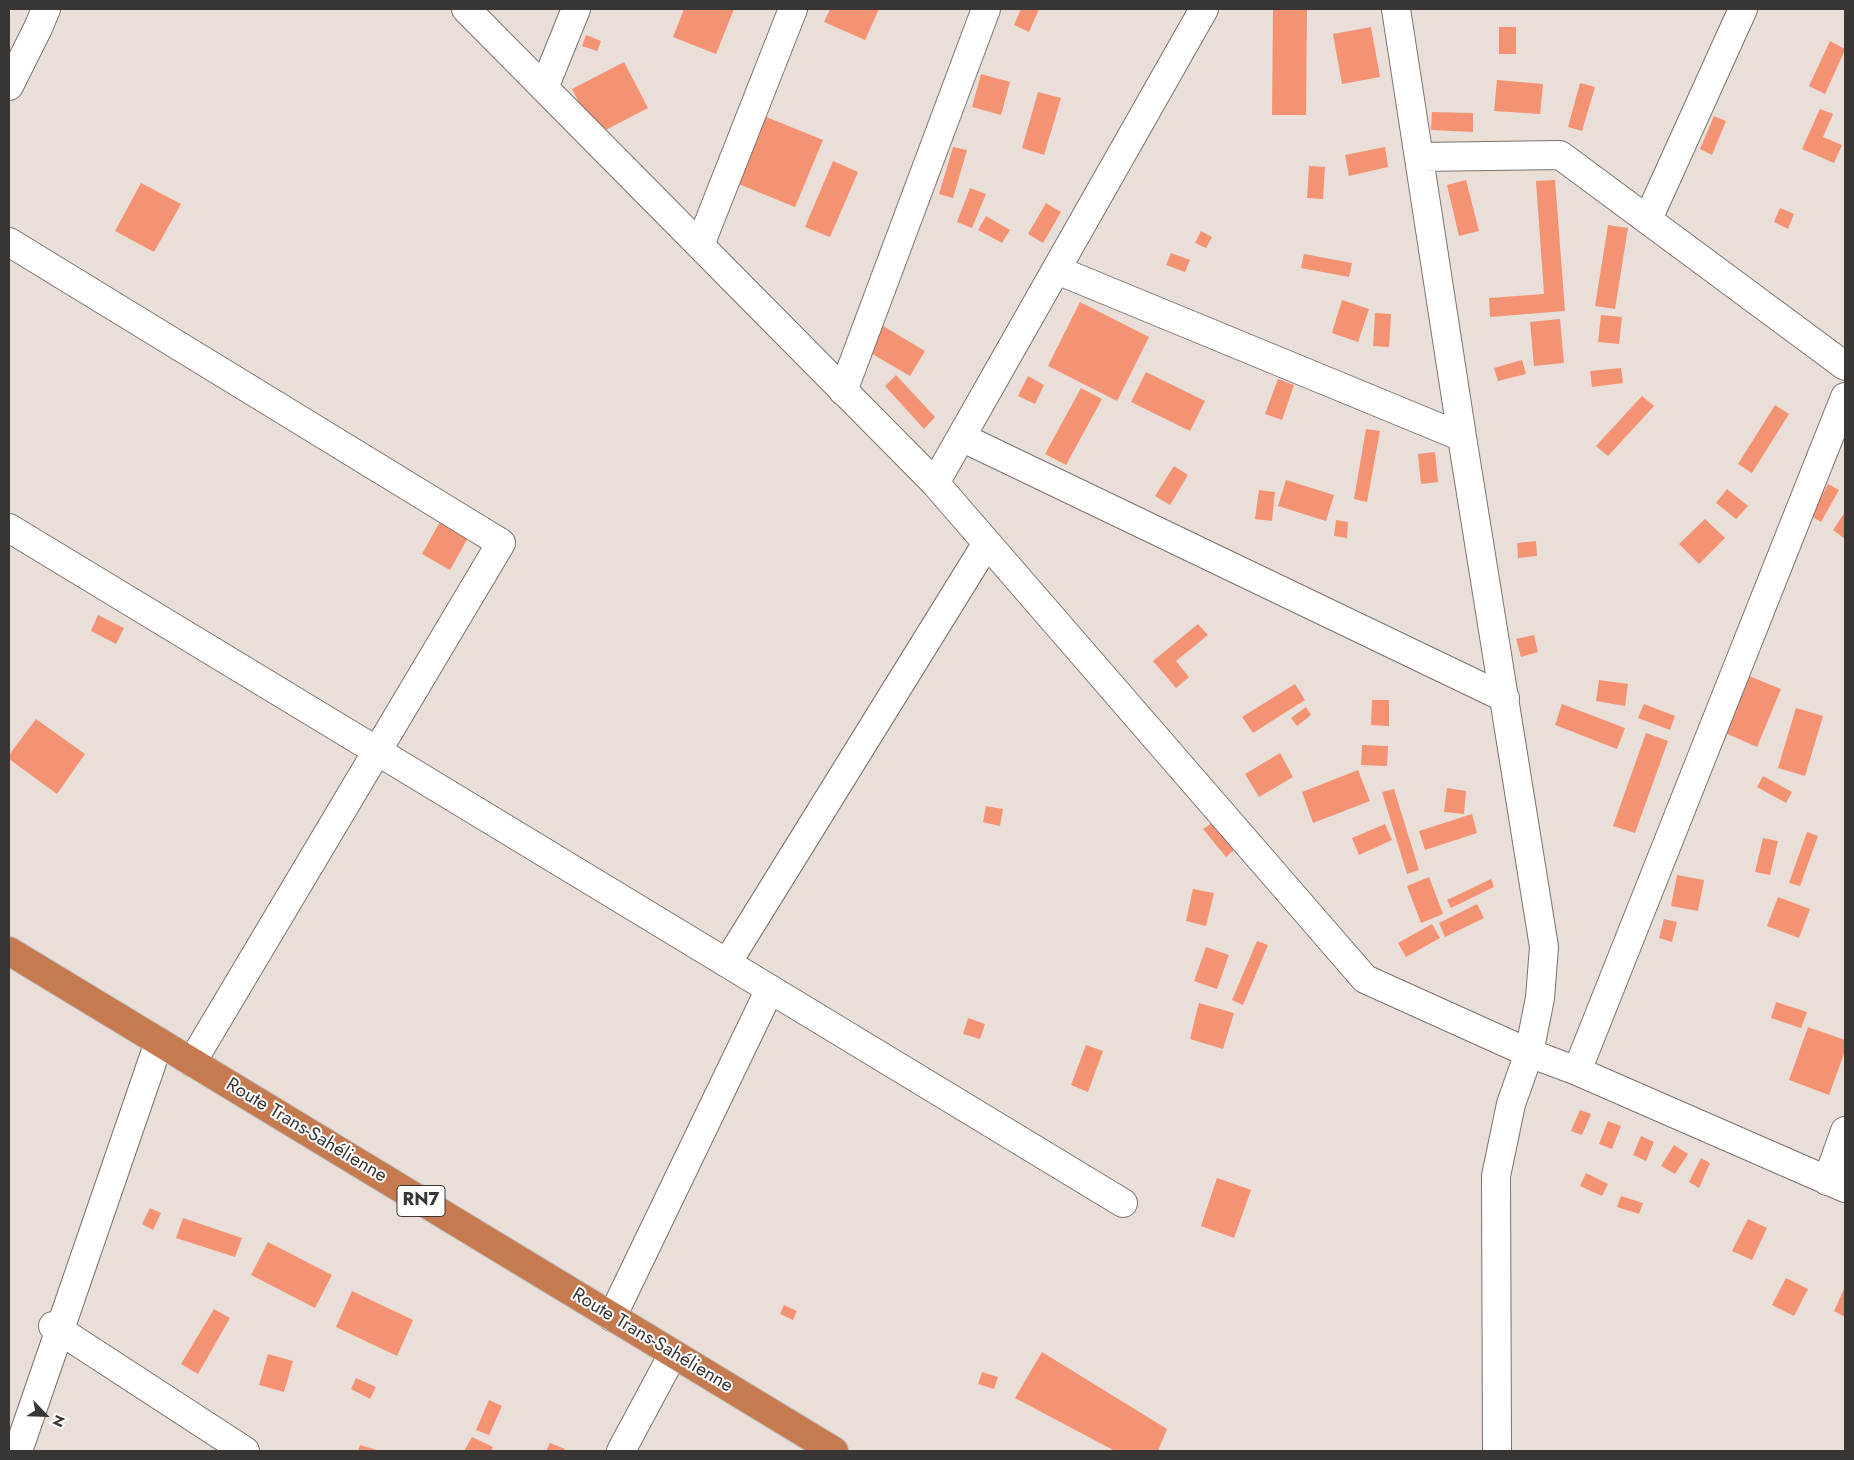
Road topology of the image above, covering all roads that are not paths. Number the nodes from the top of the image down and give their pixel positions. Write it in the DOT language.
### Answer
graph roads {
  1 [pos="46,9"];
  2 [pos="466,9"];
  3 [pos="576,9"];
  4 [pos="793,9"];
  5 [pos="986,9"];
  6 [pos="1204,9"];
  7 [pos="1396,9"];
  8 [pos="1743,9"];
  9 [pos="9,86"];
  10 [pos="544,88"];
  11 [pos="1419,157"];
  12 [pos="1648,219"];
  13 [pos="9,242"];
  14 [pos="700,245"];
  15 [pos="1057,270"];
  16 [pos="1845,366"];
  17 [pos="843,391"];
  18 [pos="1845,397"];
  19 [pos="1462,437"];
  20 [pos="961,438"];
  21 [pos="935,483"];
  22 [pos="9,528"];
  23 [pos="987,543"];
  24 [pos="1505,698"];
  25 [pos="377,751"];
  26 [pos="9,951"];
  27 [pos="727,963"];
  28 [pos="770,989"];
  29 [pos="159,1042"];
  30 [pos="1529,1053"];
  31 [pos="192,1062"];
  32 [pos="1577,1071"];
  33 [pos="1845,1131"];
  34 [pos="1836,1184"];
  35 [pos="1123,1203"];
  36 [pos="612,1317"];
  37 [pos="56,1328"];
  38 [pos="673,1354"];
  39 [pos="18,1451"];
  40 [pos="245,1451"];
  41 [pos="621,1451"];
  42 [pos="834,1451"];
  43 [pos="1497,1451"];
  1 -- 9 [label="street"];
  2 -- 10 [label="street"];
  3 -- 10 [label="street"];
  4 -- 14 [label="street"];
  5 -- 17 [label="street"];
  6 -- 15 [label="street"];
  7 -- 11 [label="street"];
  8 -- 12 [label="street"];
  10 -- 14 [label="street"];
  11 -- 12 [label="street"];
  11 -- 19 [label="street"];
  12 -- 16 [label="street"];
  13 -- 25 [label="street"];
  14 -- 17 [label="street"];
  15 -- 19 [label="street"];
  15 -- 20 [label="street"];
  17 -- 21 [label="street"];
  18 -- 32 [label="street"];
  19 -- 24 [label="street"];
  20 -- 21 [label="street"];
  20 -- 24 [label="street"];
  21 -- 23 [label="street"];
  22 -- 25 [label="street"];
  23 -- 27 [label="street"];
  23 -- 30 [label="street"];
  24 -- 30 [label="street"];
  25 -- 27 [label="street"];
  25 -- 31 [label="street"];
  26 -- 29 [label="highway, Route Trans-Sahélienne / RN7"];
  27 -- 28 [label="street"];
  28 -- 35 [label="street"];
  28 -- 36 [label="street"];
  29 -- 31 [label="highway, Route Trans-Sahélienne / RN7"];
  29 -- 37 [label="street"];
  30 -- 32 [label="street"];
  30 -- 43 [label="street"];
  31 -- 36 [label="highway, Route Trans-Sahélienne / RN7"];
  32 -- 34 [label="street"];
  33 -- 34 [label="street"];
  36 -- 38 [label="highway, Route Trans-Sahélienne / RN7"];
  37 -- 39 [label="street"];
  37 -- 40 [label="street"];
  38 -- 41 [label="street"];
  38 -- 42 [label="highway, Route Trans-Sahélienne / RN7"];
}
